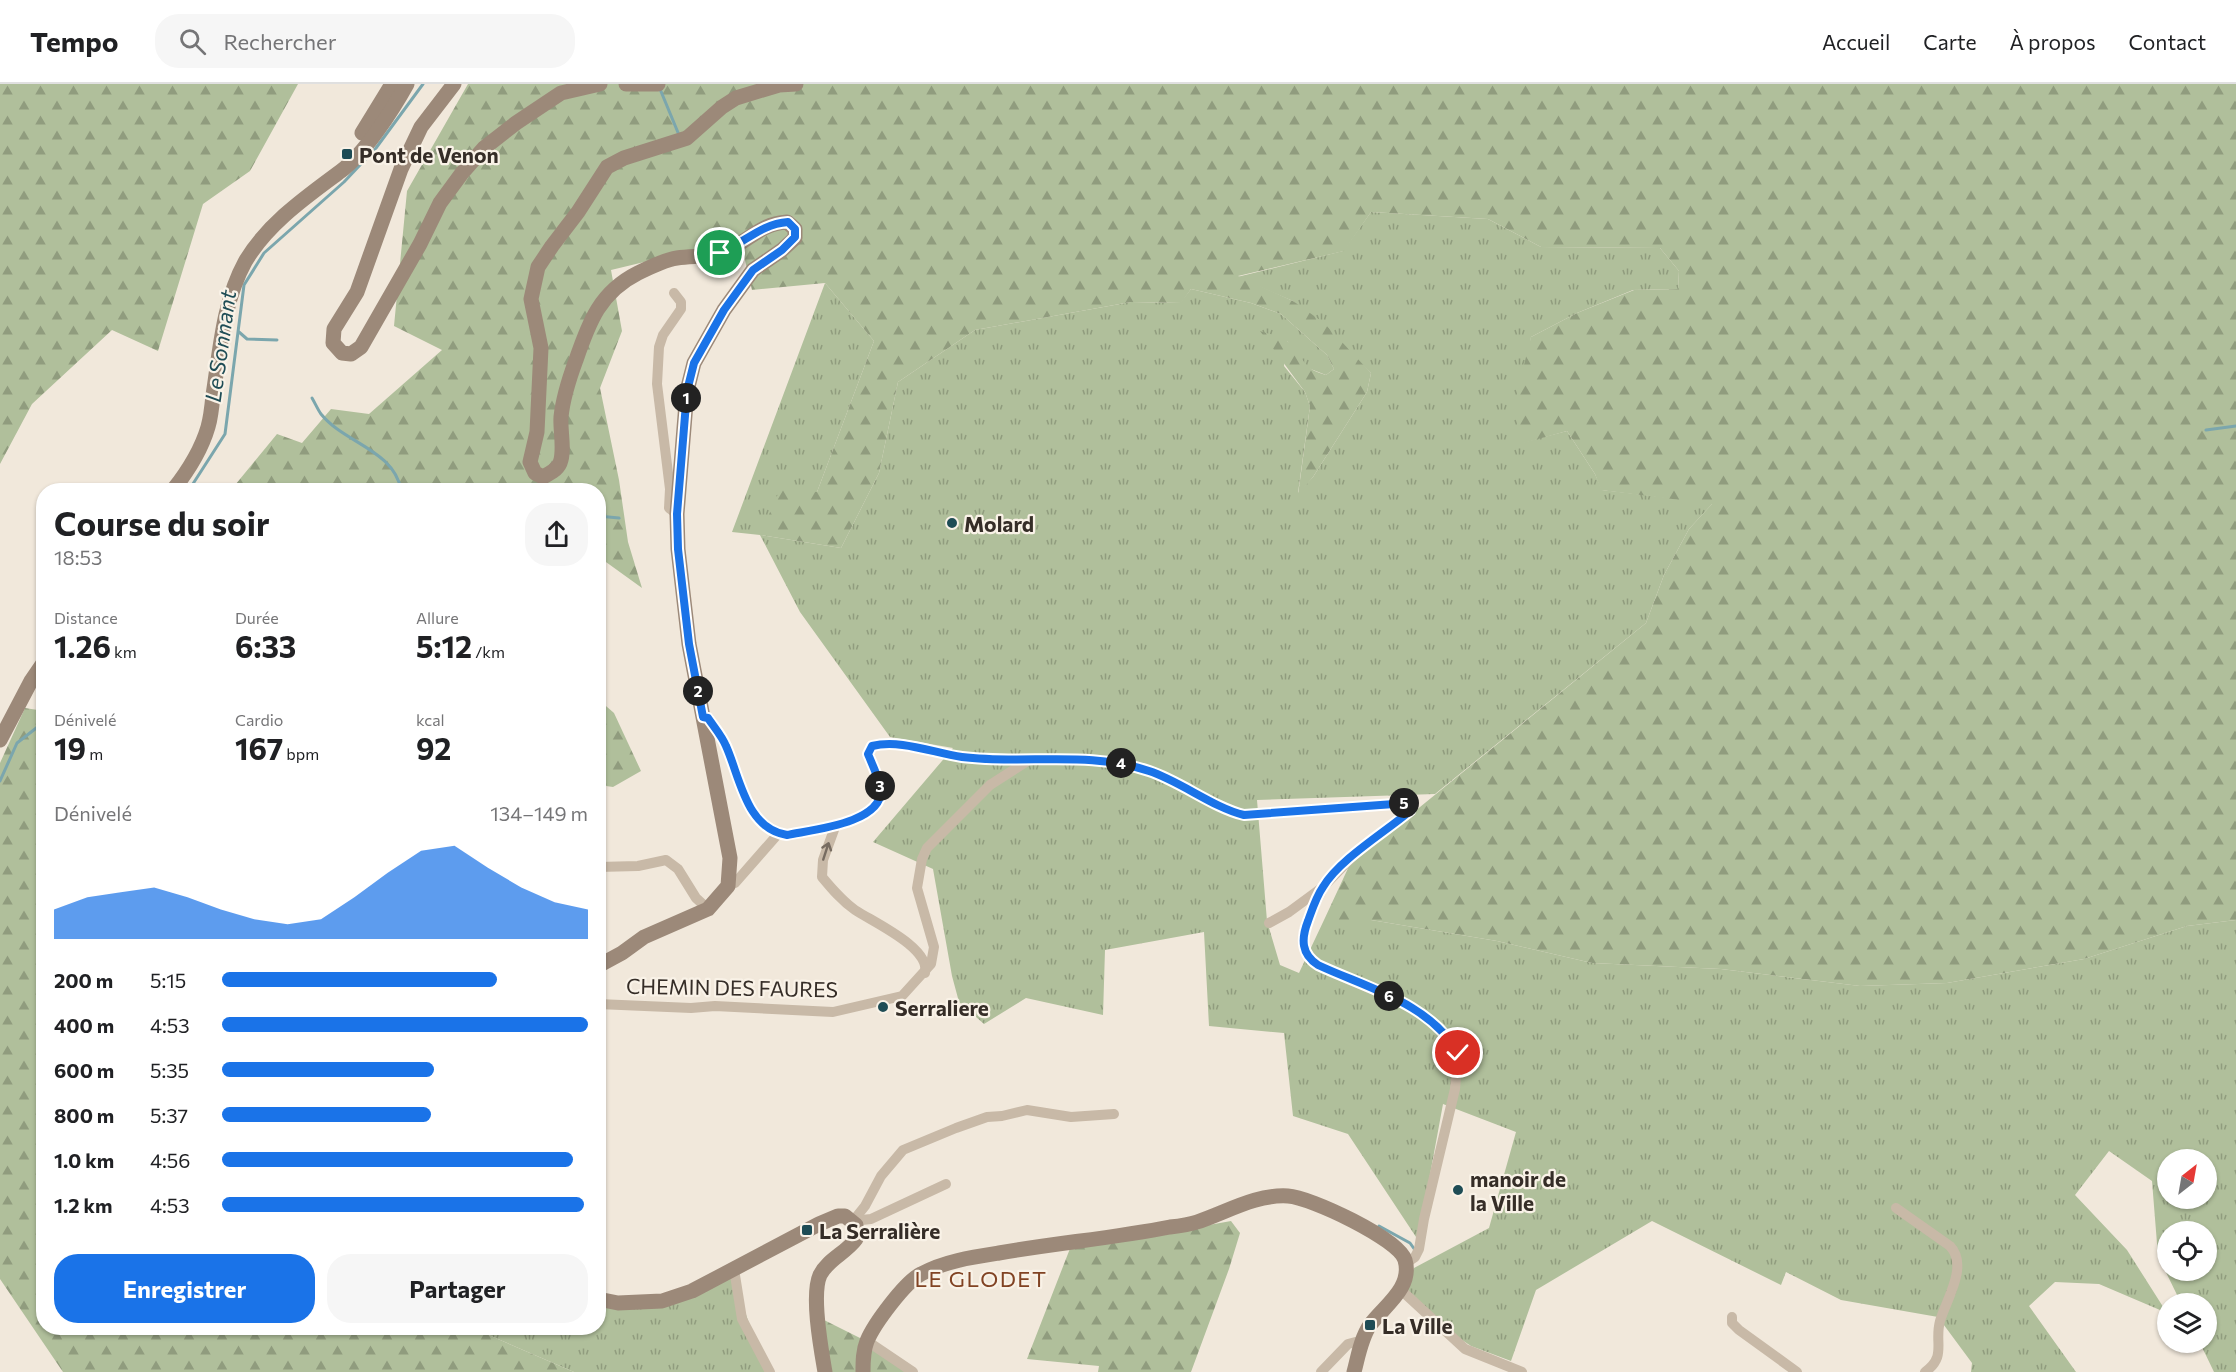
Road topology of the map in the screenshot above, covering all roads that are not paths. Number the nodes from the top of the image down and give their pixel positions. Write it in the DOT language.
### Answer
graph roads {
  1 [pos="392,84"];
  2 [pos="407,84"];
  3 [pos="454,84"];
  4 [pos="600,84"];
  5 [pos="626,84"];
  6 [pos="656,84"];
  7 [pos="796,84"];
  8 [pos="328,179"];
  9 [pos="674,293"];
  10 [pos="178,483"];
  11 [pos="677,514"];
  12 [pos="36,674"];
  13 [pos="703,717"];
  14 [pos="0,740"];
  15 [pos="1030,759"];
  16 [pos="835,827"];
  17 [pos="778,834"];
  18 [pos="606,867"];
  19 [pos="728,886"];
  20 [pos="1323,886"];
  21 [pos="708,909"];
  22 [pos="1269,923"];
  23 [pos="606,962"];
  24 [pos="925,973"];
  25 [pos="606,1004"];
  26 [pos="1114,1114"];
  27 [pos="946,1184"];
  28 [pos="1896,1208"];
  29 [pos="853,1221"];
  30 [pos="1406,1263"];
  31 [pos="734,1269"];
  32 [pos="1401,1290"];
  33 [pos="606,1301"];
  34 [pos="1732,1317"];
  35 [pos="1363,1340"];
  36 [pos="867,1341"];
  37 [pos="770,1372"];
  38 [pos="825,1372"];
  39 [pos="863,1372"];
  40 [pos="913,1372"];
  41 [pos="1321,1372"];
  42 [pos="1354,1372"];
  43 [pos="1522,1372"];
  44 [pos="1797,1372"];
  45 [pos="1925,1372"];
  1 -- 8 [label="street"];
  2 -- 8 [label="street"];
  3 -- 4 [label="street"];
  5 -- 6 [label="street"];
  7 -- 11 [label="street"];
  8 -- 10 [label="street"];
  9 -- 11 [label="street"];
  11 -- 13 [label="street"];
  12 -- 14 [label="street"];
  13 -- 17 [label="street"];
  13 -- 19 [label="street"];
  15 -- 16 [label="street"];
  15 -- 20 [label="street"];
  15 -- 24 [label="street"];
  16 -- 17 [label="street"];
  24 -- 16 [label="street, one-way"];
  17 -- 19 [label="street"];
  18 -- 21 [label="street"];
  19 -- 21 [label="street"];
  20 -- 22 [label="street"];
  20 -- 30 [label="street"];
  21 -- 23 [label="street"];
  24 -- 25 [label="street, CHEMIN DES FAURES"];
  26 -- 29 [label="street"];
  27 -- 29 [label="street"];
  28 -- 45 [label="street"];
  29 -- 31 [label="street"];
  29 -- 38 [label="street"];
  30 -- 32 [label="street"];
  30 -- 36 [label="street"];
  31 -- 33 [label="street"];
  31 -- 37 [label="street"];
  32 -- 35 [label="street"];
  32 -- 43 [label="street"];
  34 -- 44 [label="street"];
  35 -- 41 [label="street"];
  35 -- 42 [label="street"];
  36 -- 39 [label="street"];
  36 -- 40 [label="street"];
}
